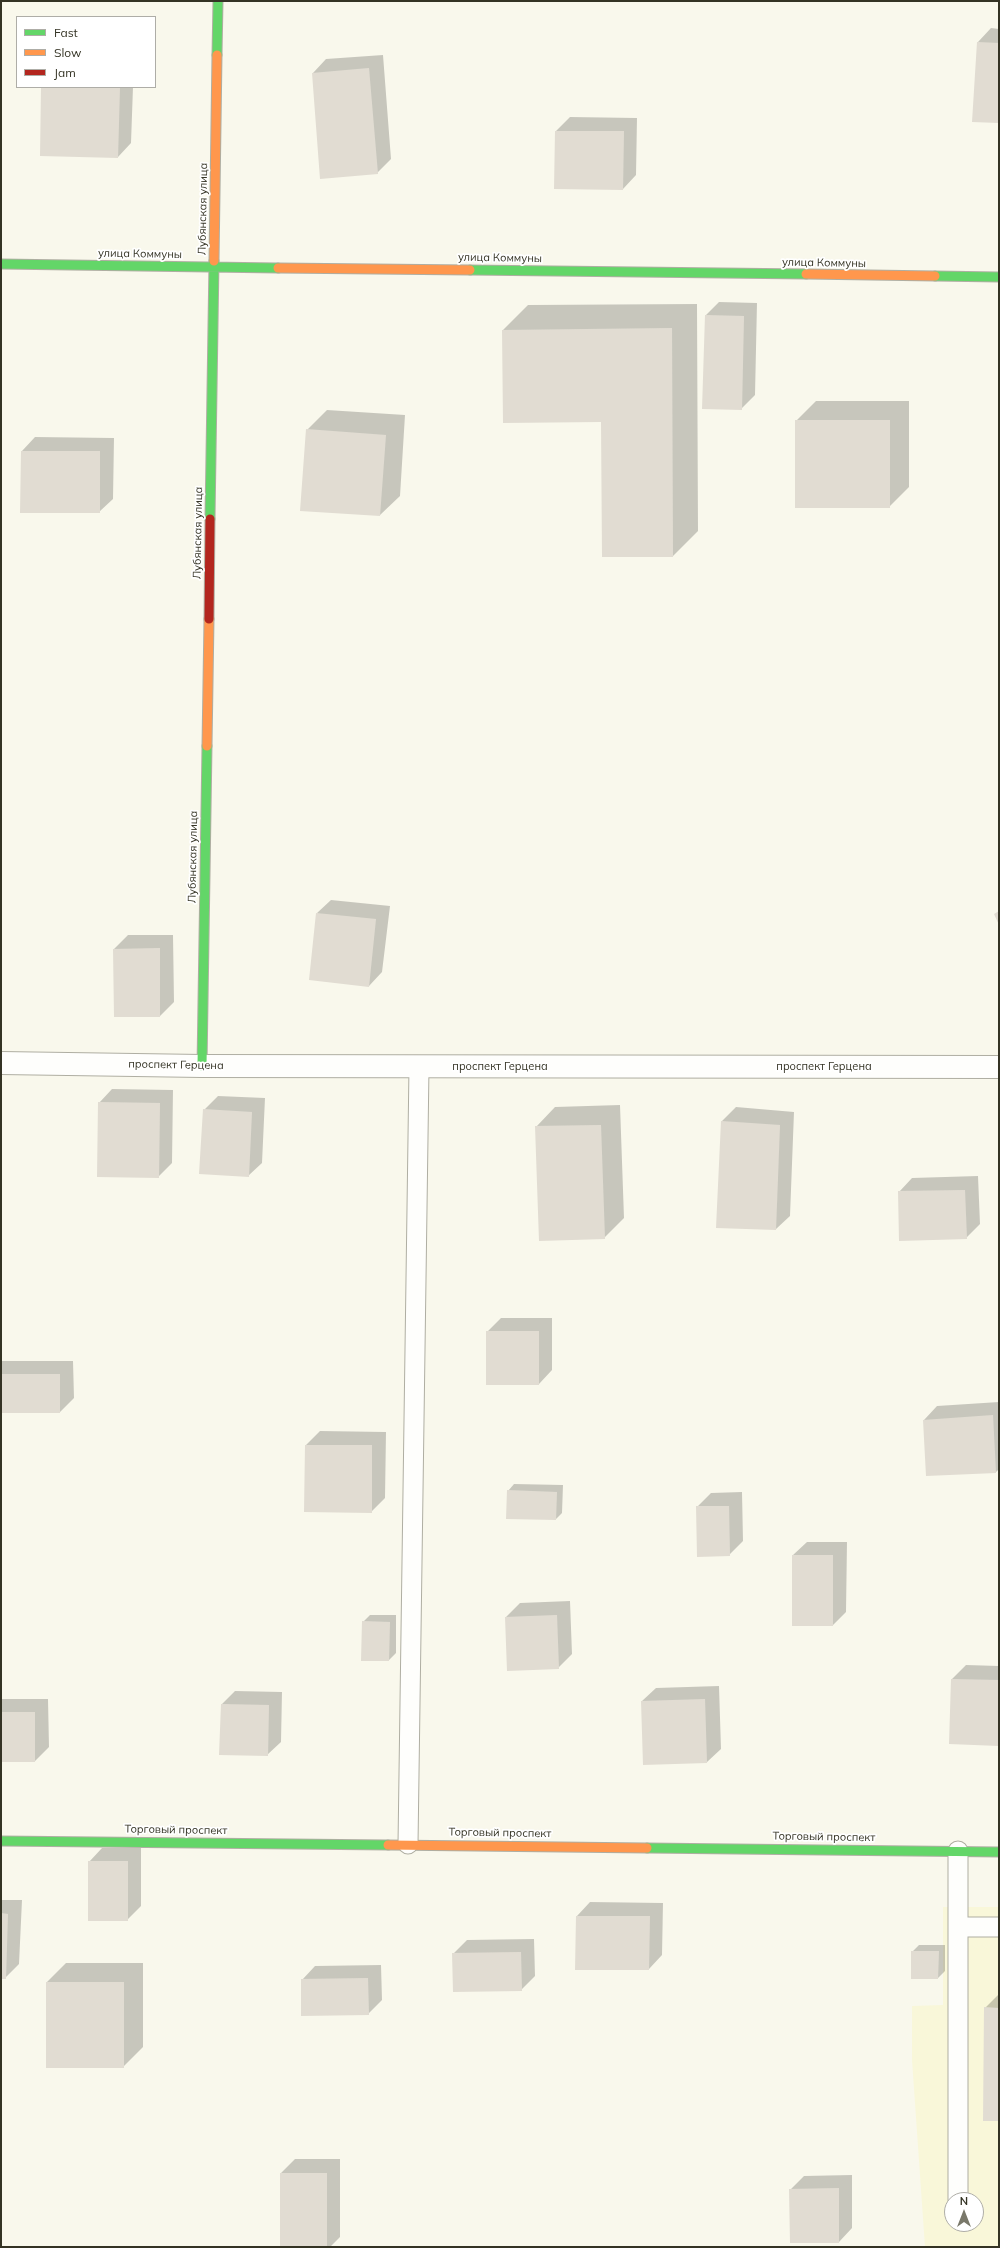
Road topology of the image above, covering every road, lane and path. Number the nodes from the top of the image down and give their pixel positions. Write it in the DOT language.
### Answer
graph roads {
  1 [pos="218,1"];
  2 [pos="1,264"];
  3 [pos="214,267"];
  4 [pos="999,277"];
  5 [pos="1,1063"];
  6 [pos="202,1066"];
  7 [pos="419,1067"];
  8 [pos="999,1067"];
  9 [pos="1,1841"];
  10 [pos="408,1844"];
  11 [pos="958,1851"];
  12 [pos="999,1852"];
  13 [pos="958,1927"];
  14 [pos="999,1927"];
  15 [pos="958,2192"];
  1 -- 3 [label="street, Лубянская улица"];
  2 -- 3 [label="street, улица Коммуны"];
  3 -- 4 [label="street, улица Коммуны"];
  3 -- 6 [label="street, Лубянская улица"];
  5 -- 6 [label="street, проспект Герцена"];
  6 -- 7 [label="street, проспект Герцена"];
  7 -- 8 [label="street, проспект Герцена"];
  7 -- 10 [label="lane"];
  9 -- 10 [label="street, Торговый проспект"];
  10 -- 11 [label="street, Торговый проспект"];
  11 -- 12 [label="street, Торговый проспект"];
  11 -- 13 [label="lane"];
  13 -- 14 [label="lane"];
  13 -- 15 [label="lane"];
}
